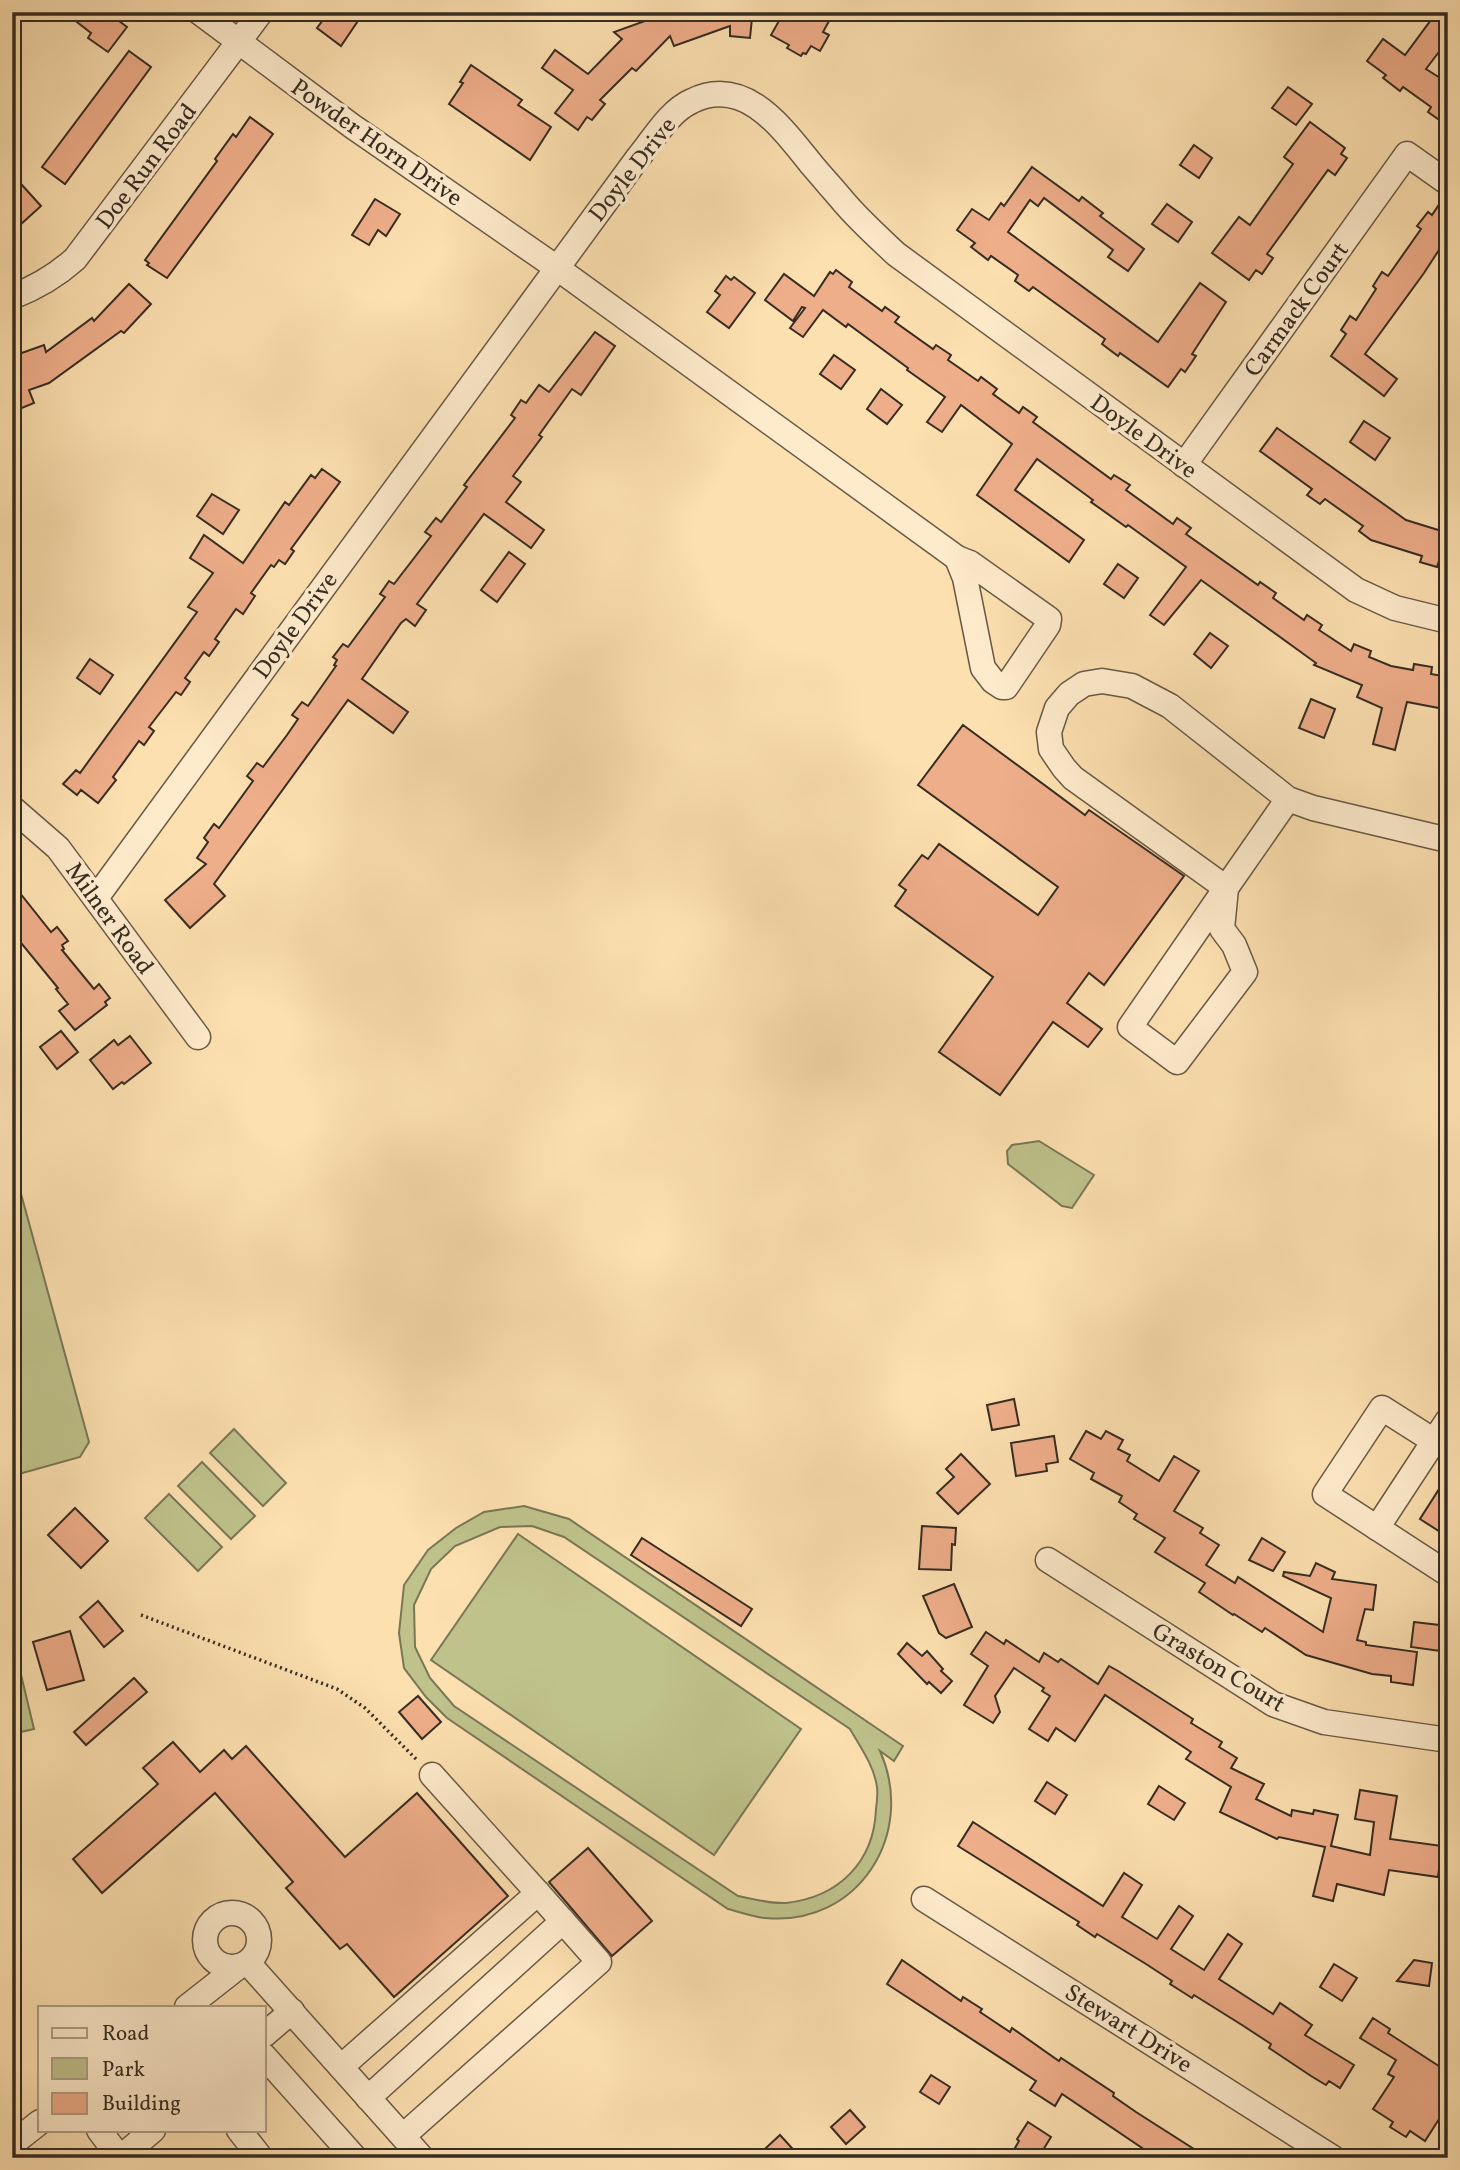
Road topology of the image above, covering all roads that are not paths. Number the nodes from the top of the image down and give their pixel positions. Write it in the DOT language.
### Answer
graph roads {
  1 [pos="199,12"];
  2 [pos="261,12"];
  3 [pos="239,42"];
  4 [pos="1448,183"];
  5 [pos="557,268"];
  6 [pos="12,297"];
  7 [pos="1184,465"];
  8 [pos="957,558"];
  9 [pos="1448,621"];
  10 [pos="1288,799"];
  11 [pos="12,808"];
  12 [pos="1448,840"];
  13 [pos="1226,888"];
  14 [pos="96,898"];
  15 [pos="198,1037"];
  16 [pos="1448,1420"];
  17 [pos="1434,1441"];
  18 [pos="1377,1528"];
  19 [pos="1048,1560"];
  20 [pos="1448,1574"];
  21 [pos="1448,1740"];
  22 [pos="432,1775"];
  23 [pos="538,1893"];
  24 [pos="925,1899"];
  25 [pos="563,1921"];
  26 [pos="188,2006"];
  27 [pos="292,2011"];
  28 [pos="266,2033"];
  29 [pos="266,2058"];
  30 [pos="341,2067"];
  31 [pos="368,2098"];
  32 [pos="38,2124"];
  33 [pos="100,2132"];
  34 [pos="151,2132"];
  35 [pos="241,2132"];
  36 [pos="403,2136"];
  37 [pos="12,2144"];
  38 [pos="120,2158"];
  39 [pos="261,2158"];
  40 [pos="355,2158"];
  41 [pos="422,2158"];
  42 [pos="1333,2158"];
  1 -- 3 [label="street, Powder Horn Drive"];
  2 -- 3 [label="street, Doe Run Road"];
  3 -- 5 [label="street, Powder Horn Drive"];
  3 -- 6 [label="street, Doe Run Road"];
  4 -- 7 [label="street, Carmack Court"];
  5 -- 7 [label="street, Doyle Drive"];
  5 -- 8 [label="street, Powder Horn Drive"];
  5 -- 14 [label="street, Doyle Drive"];
  7 -- 9 [label="street, Doyle Drive"];
  8 -- 8 [label="street, Powder Horn Drive"];
  10 -- 12 [label="street"];
  10 -- 13 [label="street"];
  10 -- 13 [label="street"];
  11 -- 14 [label="street, Milner Road"];
  13 -- 13 [label="street"];
  14 -- 15 [label="street, Milner Road"];
  16 -- 17 [label="street"];
  17 -- 18 [label="street"];
  17 -- 18 [label="street"];
  18 -- 20 [label="street"];
  19 -- 21 [label="street, Graston Court"];
  22 -- 23 [label="street"];
  23 -- 25 [label="street"];
  23 -- 30 [label="street"];
  24 -- 42 [label="street, Stewart Drive"];
  25 -- 31 [label="street"];
  25 -- 36 [label="street"];
  26 -- 27 [label="street"];
  27 -- 28 [label="street"];
  27 -- 30 [label="street"];
  29 -- 40 [label="street"];
  30 -- 31 [label="street"];
  31 -- 36 [label="street"];
  32 -- 37 [label="street"];
  33 -- 38 [label="street"];
  34 -- 38 [label="street"];
  35 -- 39 [label="street"];
  36 -- 41 [label="street"];
}
